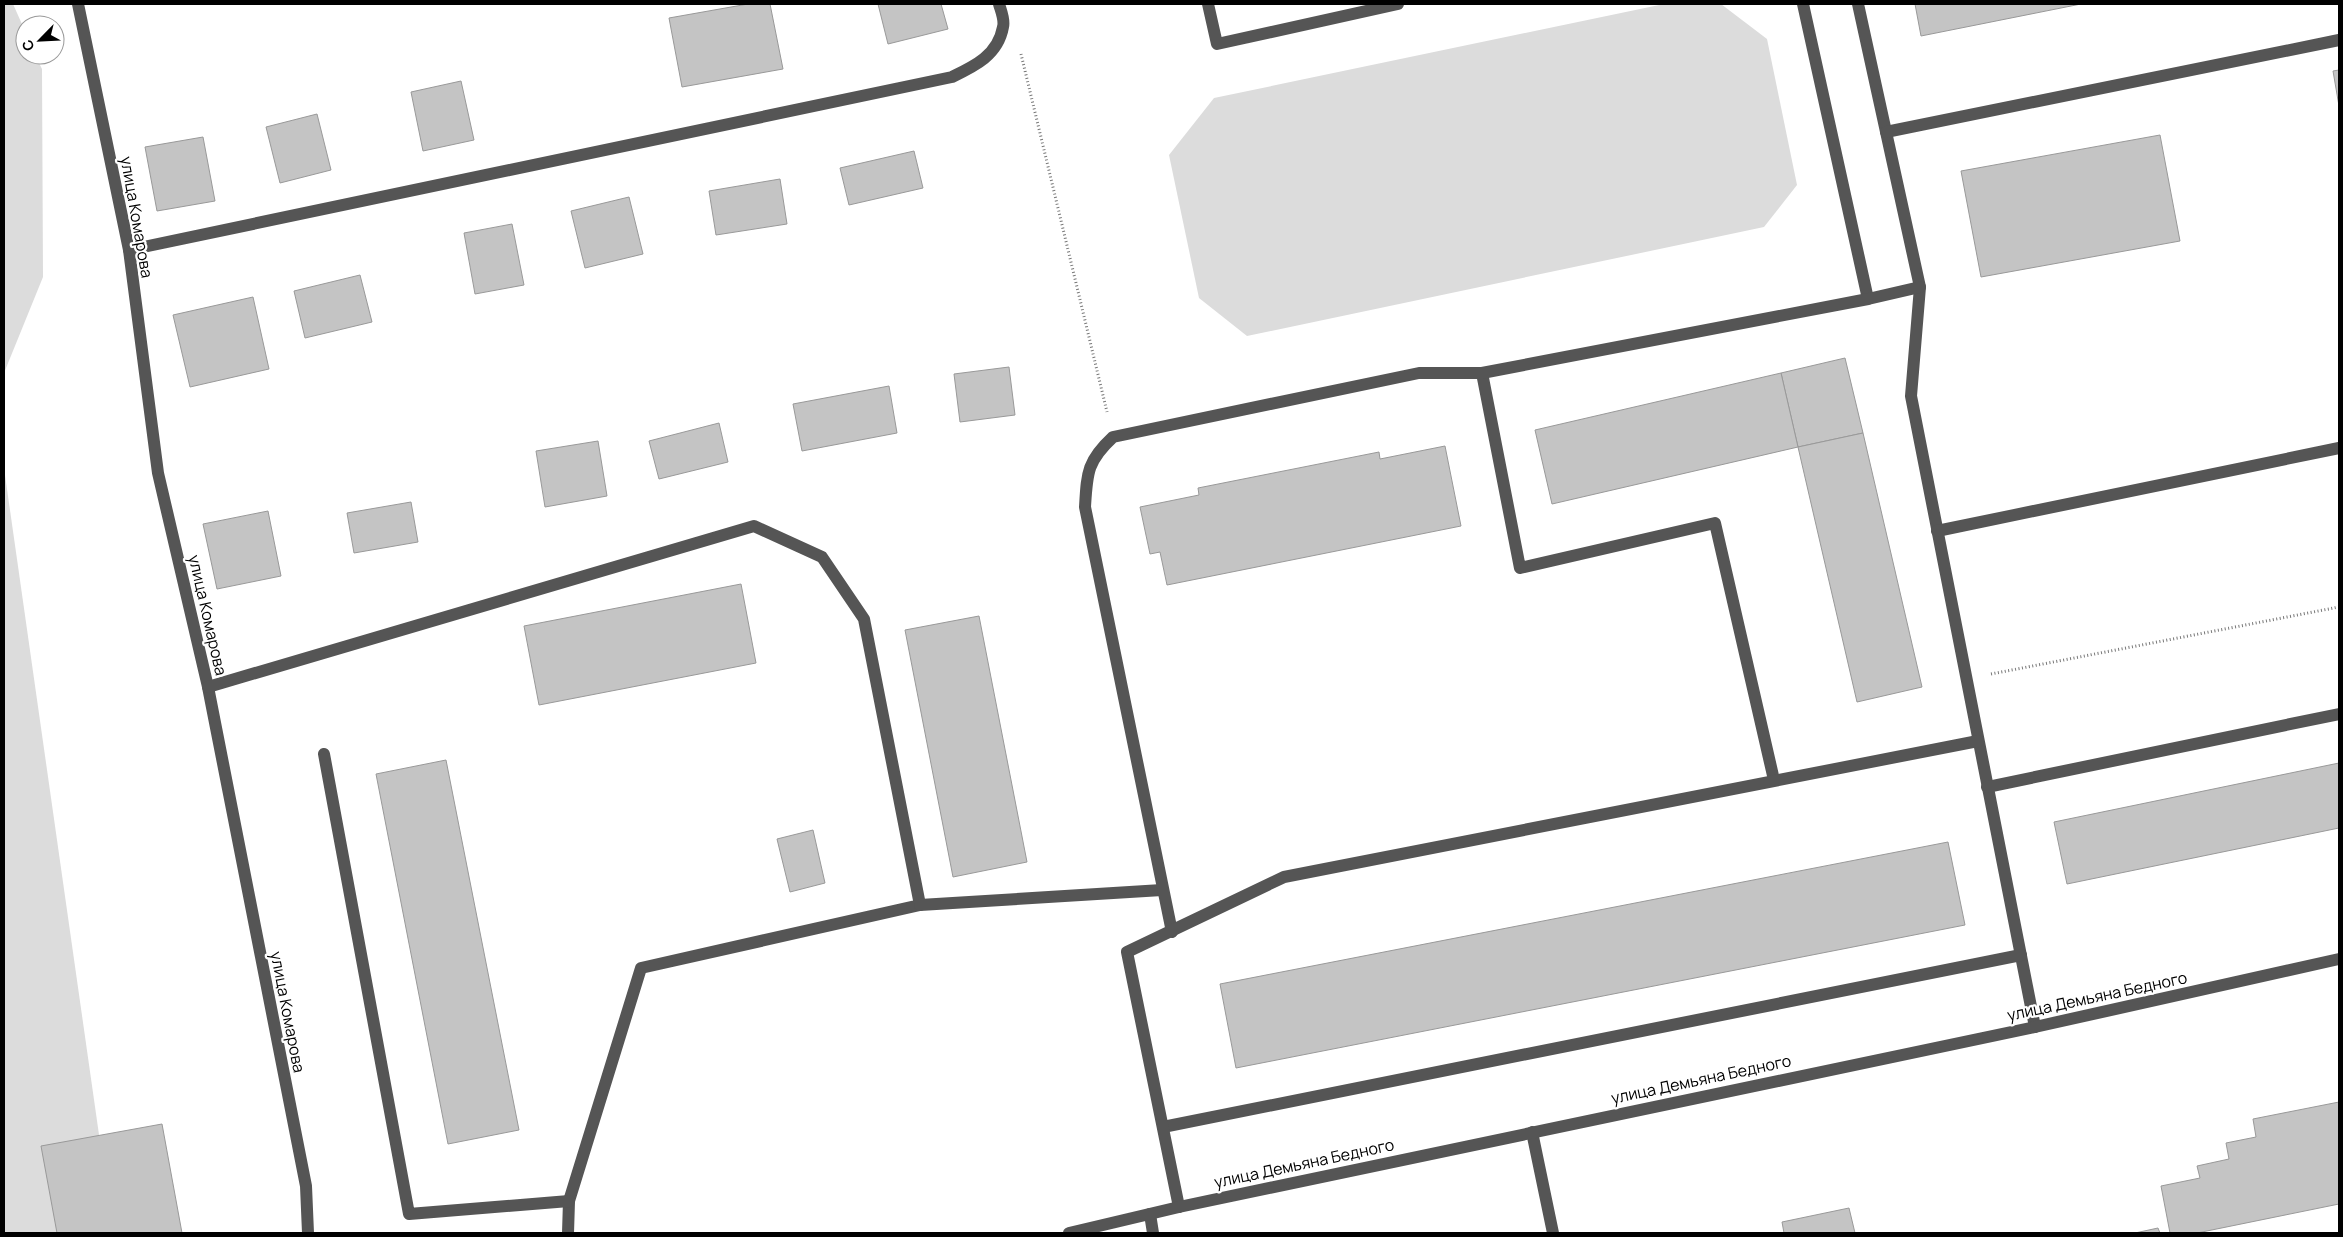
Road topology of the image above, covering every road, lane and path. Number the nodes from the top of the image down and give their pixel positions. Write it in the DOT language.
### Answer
graph roads {
  1 [pos="78,4"];
  2 [pos="999,4"];
  3 [pos="1208,4"];
  4 [pos="1398,4"];
  5 [pos="1803,4"];
  6 [pos="1858,4"];
  7 [pos="1004,26"];
  8 [pos="2339,40"];
  9 [pos="1886,132"];
  10 [pos="129,250"];
  11 [pos="1920,287"];
  12 [pos="1868,299"];
  13 [pos="1482,373"];
  14 [pos="1113,437"];
  15 [pos="2339,448"];
  16 [pos="1937,531"];
  17 [pos="2339,607"];
  18 [pos="1966,679"];
  19 [pos="208,687"];
  20 [pos="2339,714"];
  21 [pos="1978,741"];
  22 [pos="324,754"];
  23 [pos="1774,780"];
  24 [pos="1987,787"];
  25 [pos="1162,890"];
  26 [pos="920,905"];
  27 [pos="1172,932"];
  28 [pos="2021,955"];
  29 [pos="2339,960"];
  30 [pos="2035,1027"];
  31 [pos="1163,1126"];
  32 [pos="1532,1132"];
  33 [pos="569,1201"];
  34 [pos="1179,1207"];
  35 [pos="1150,1214"];
  36 [pos="308,1233"];
  37 [pos="568,1233"];
  38 [pos="1069,1233"];
  39 [pos="1153,1233"];
  40 [pos="1553,1233"];
  1 -- 10 [label="street, улица Комарова"];
  2 -- 7 [label="street"];
  3 -- 4 [label="street"];
  5 -- 12 [label="street"];
  6 -- 9 [label="street"];
  7 -- 10 [label="street"];
  7 -- 14 [label="path"];
  8 -- 9 [label="street"];
  9 -- 11 [label="street"];
  10 -- 19 [label="street, улица Комарова"];
  11 -- 12 [label="street"];
  11 -- 16 [label="street"];
  12 -- 13 [label="street"];
  13 -- 14 [label="street"];
  13 -- 23 [label="street"];
  14 -- 25 [label="street"];
  15 -- 16 [label="street"];
  16 -- 18 [label="street"];
  17 -- 18 [label="path"];
  18 -- 21 [label="street"];
  19 -- 26 [label="street"];
  19 -- 36 [label="street, улица Комарова"];
  20 -- 24 [label="street"];
  21 -- 23 [label="street"];
  21 -- 24 [label="street"];
  22 -- 33 [label="street"];
  23 -- 27 [label="street"];
  24 -- 28 [label="street"];
  25 -- 26 [label="street"];
  25 -- 27 [label="street"];
  26 -- 33 [label="street"];
  27 -- 31 [label="street"];
  28 -- 30 [label="street"];
  28 -- 31 [label="street"];
  29 -- 30 [label="street, улица Демьяна Бедного"];
  30 -- 32 [label="street, улица Демьяна Бедного"];
  31 -- 34 [label="street"];
  32 -- 34 [label="street, улица Демьяна Бедного"];
  32 -- 40 [label="street"];
  33 -- 37 [label="street"];
  34 -- 35 [label="street, улица Демьяна Бедного"];
  35 -- 38 [label="street, улица Демьяна Бедного"];
  35 -- 39 [label="street"];
}
